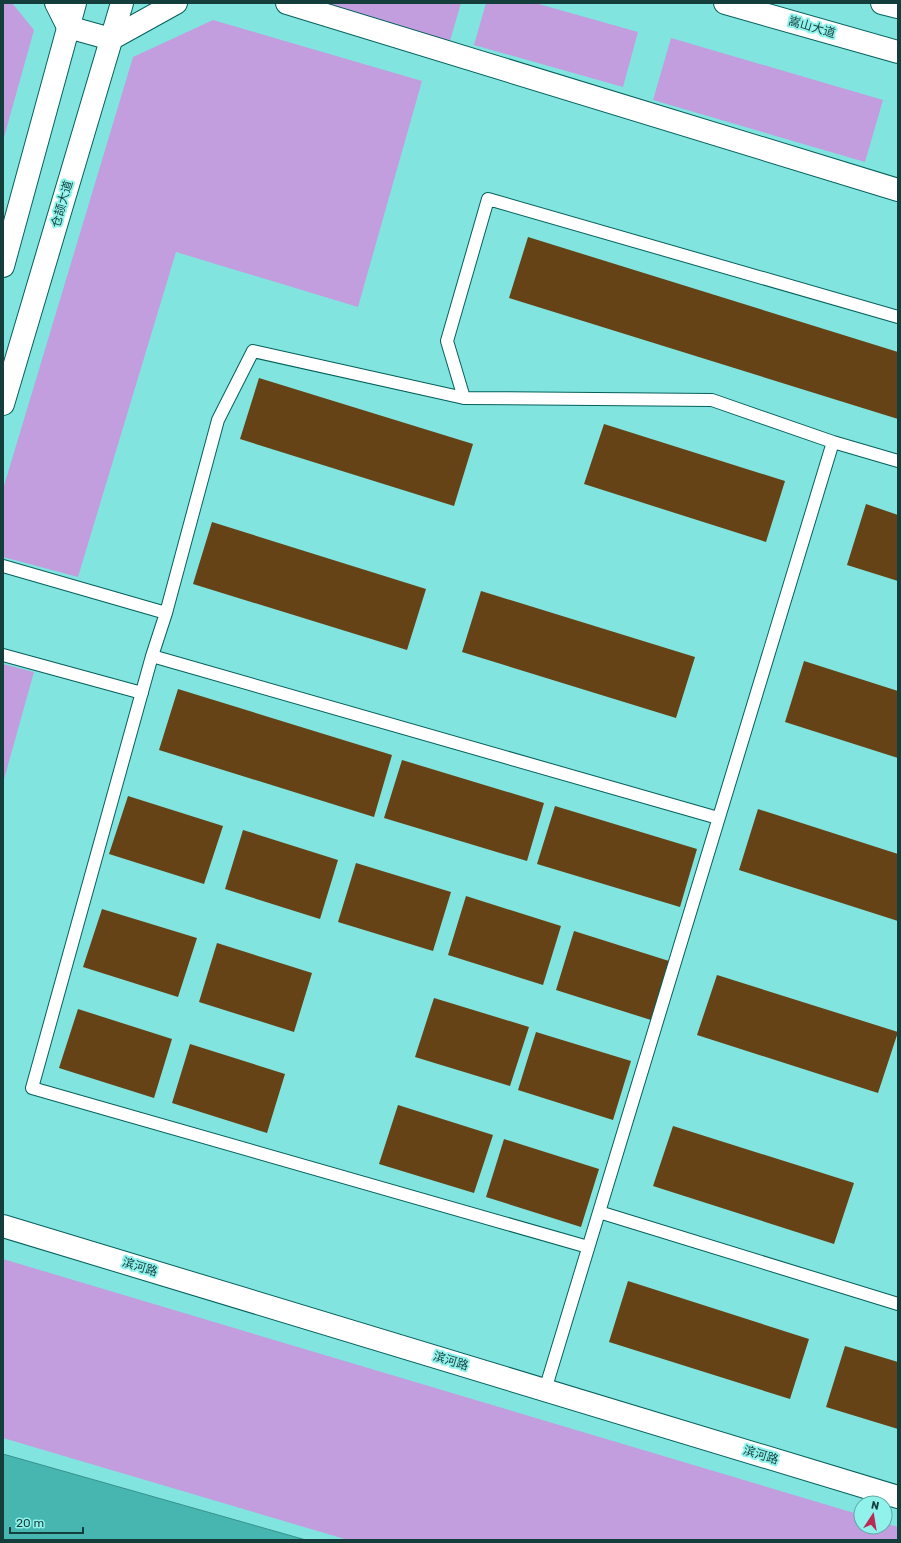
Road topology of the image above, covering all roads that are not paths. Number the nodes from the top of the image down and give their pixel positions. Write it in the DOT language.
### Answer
graph roads {
  1 [pos="56,3"];
  2 [pos="75,3"];
  3 [pos="122,3"];
  4 [pos="176,3"];
  5 [pos="287,3"];
  6 [pos="725,3"];
  7 [pos="882,3"];
  8 [pos="898,7"];
  9 [pos="68,27"];
  10 [pos="111,39"];
  11 [pos="898,52"];
  12 [pos="898,190"];
  13 [pos="3,266"];
  14 [pos="898,317"];
  15 [pos="464,398"];
  16 [pos="3,404"];
  17 [pos="833,442"];
  18 [pos="898,460"];
  19 [pos="3,566"];
  20 [pos="166,613"];
  21 [pos="3,655"];
  22 [pos="152,656"];
  23 [pos="142,693"];
  24 [pos="718,818"];
  25 [pos="599,1212"];
  26 [pos="3,1226"];
  27 [pos="588,1247"];
  28 [pos="898,1304"];
  29 [pos="545,1390"];
  30 [pos="898,1497"];
  1 -- 9 [label="main road"];
  2 -- 9 [label="main road"];
  3 -- 10 [label="main road, 仓颉大道"];
  4 -- 10 [label="main road"];
  5 -- 12 [label="main road"];
  6 -- 11 [label="main road, 嵩山大道"];
  7 -- 8 [label="main road"];
  9 -- 10 [label="main road"];
  9 -- 13 [label="main road"];
  10 -- 16 [label="main road, 仓颉大道"];
  14 -- 15 [label="lane"];
  15 -- 17 [label="lane"];
  15 -- 20 [label="lane"];
  17 -- 18 [label="lane"];
  17 -- 24 [label="lane"];
  19 -- 20 [label="lane"];
  20 -- 22 [label="lane"];
  21 -- 23 [label="lane"];
  22 -- 23 [label="lane"];
  22 -- 24 [label="lane"];
  23 -- 27 [label="lane"];
  24 -- 25 [label="lane"];
  25 -- 27 [label="lane"];
  25 -- 28 [label="lane"];
  26 -- 29 [label="main road, 滨河路"];
  27 -- 29 [label="lane"];
  29 -- 30 [label="main road, 滨河路"];
}
